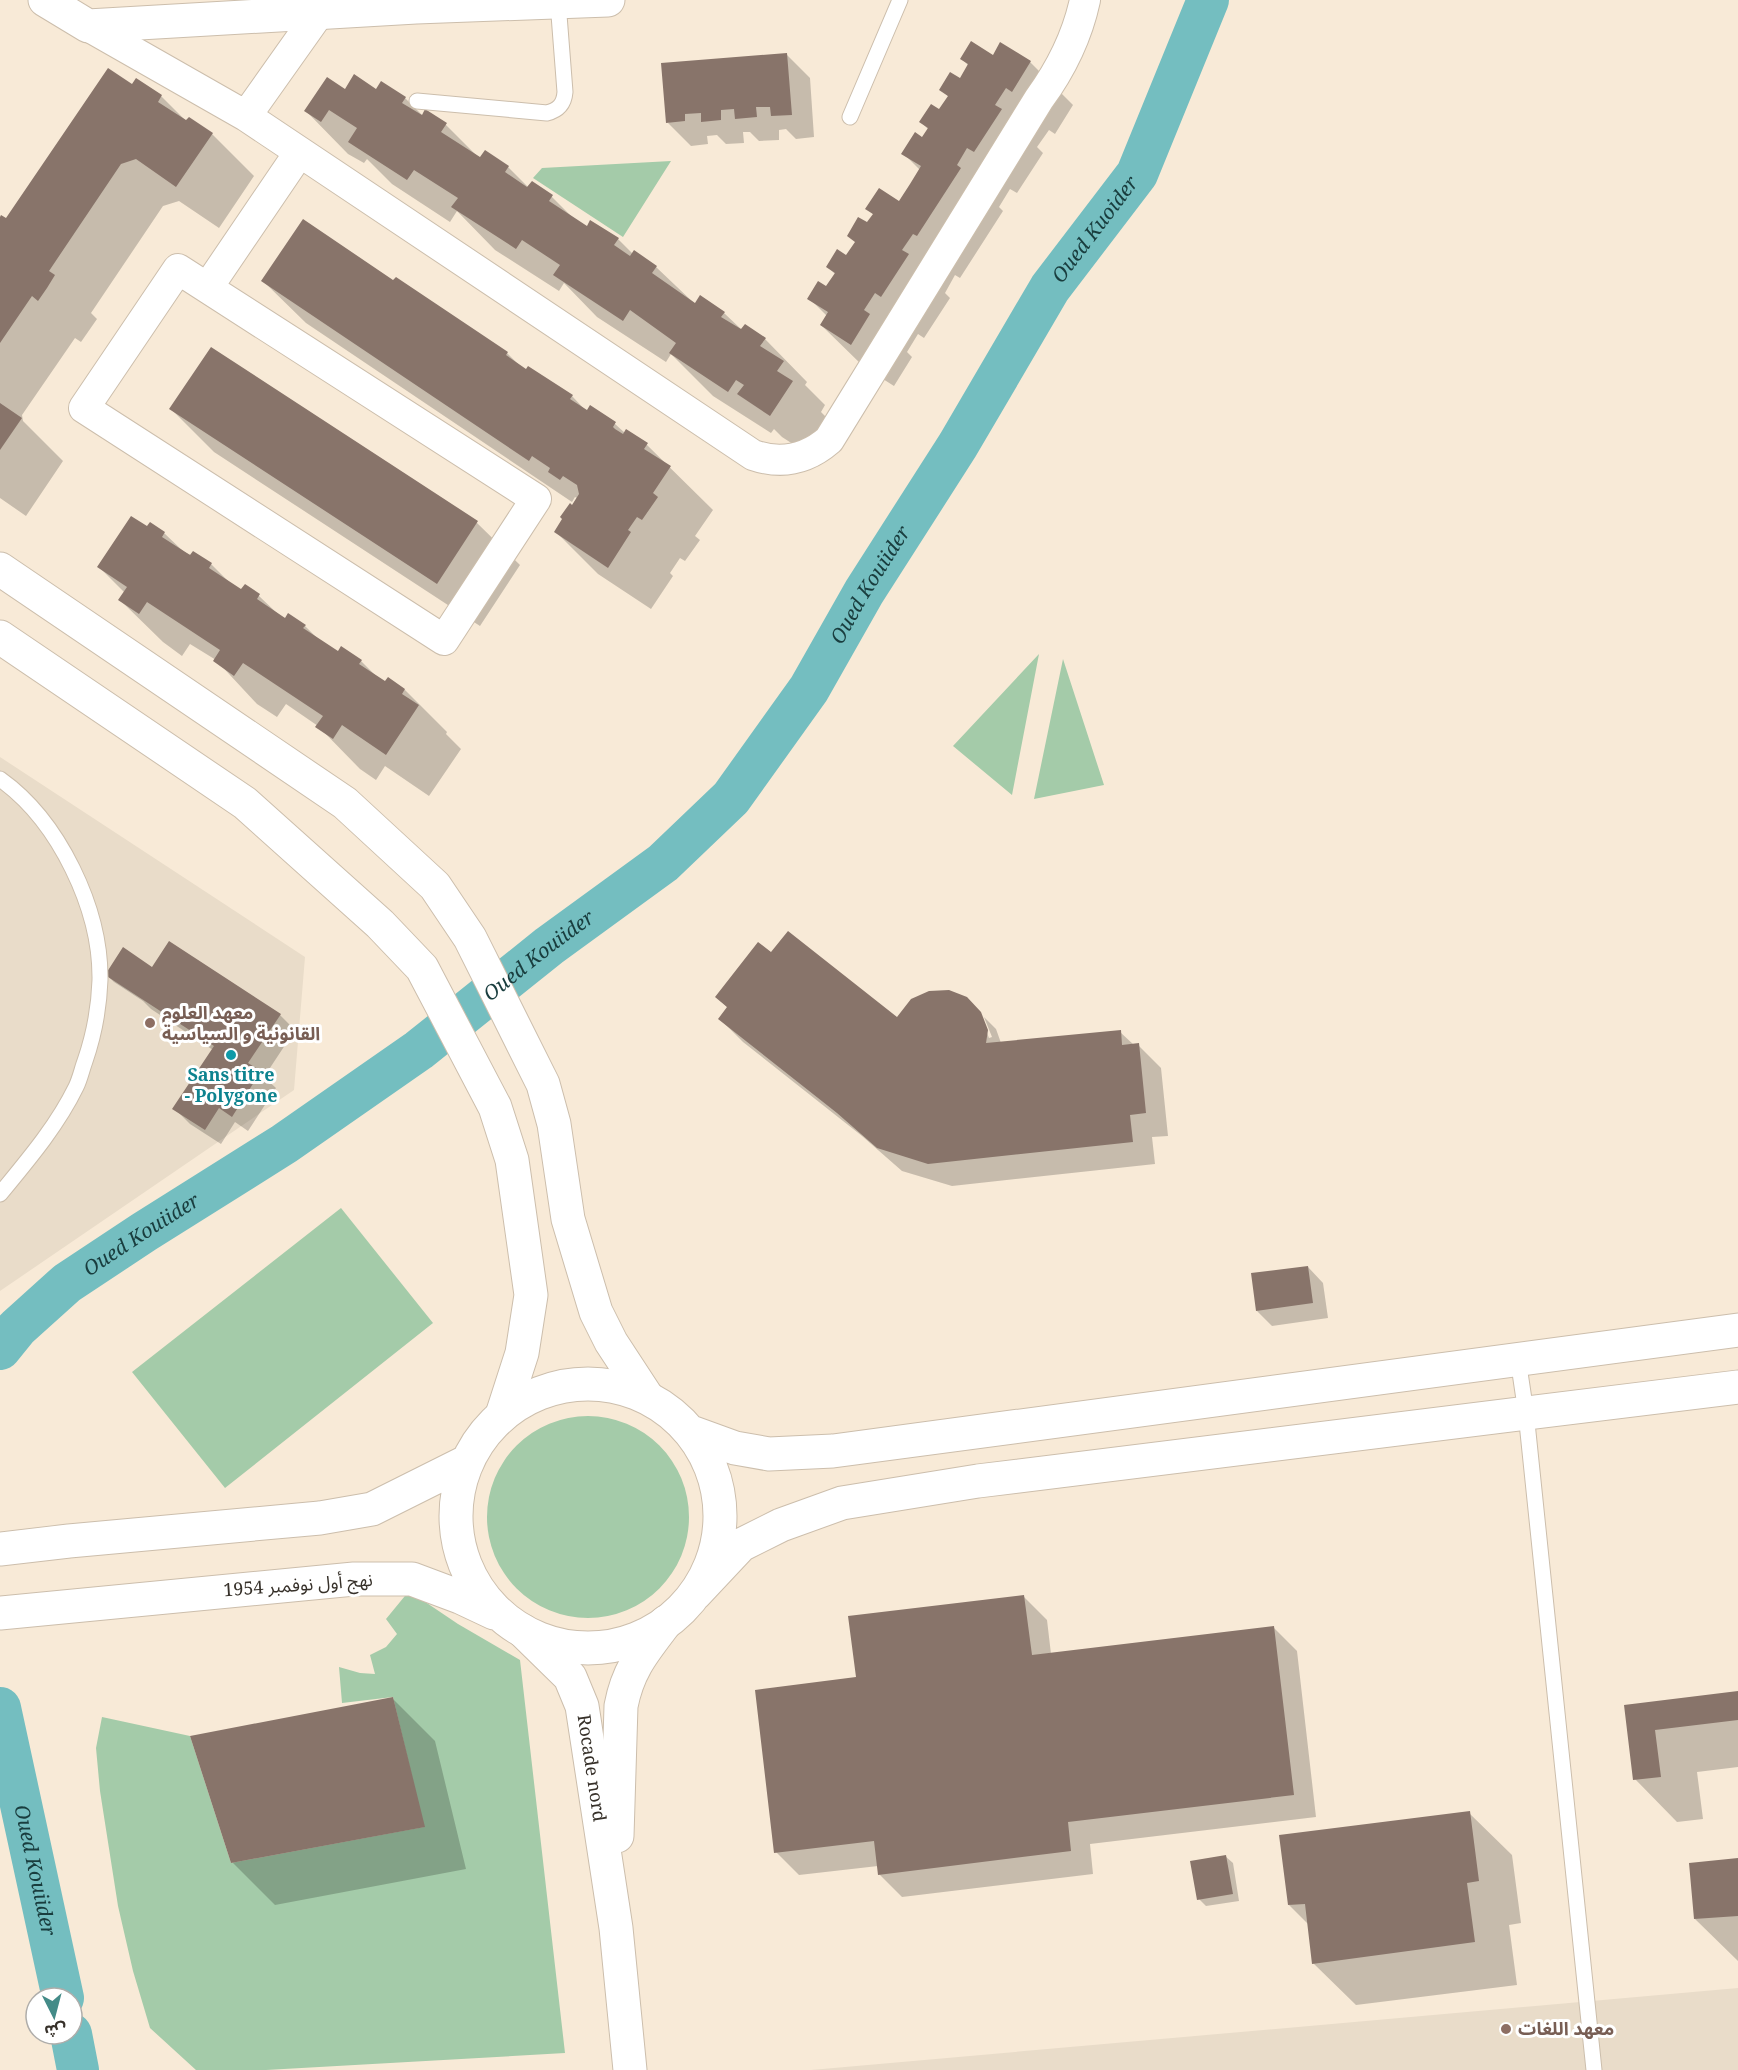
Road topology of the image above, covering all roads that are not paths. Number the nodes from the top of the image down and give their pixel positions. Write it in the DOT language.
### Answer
graph roads {
  1 [pos="45,0"];
  2 [pos="608,0"];
  3 [pos="900,0"];
  4 [pos="1085,0"];
  5 [pos="558,2"];
  6 [pos="416,4"];
  7 [pos="319,13"];
  8 [pos="88,26"];
  9 [pos="417,101"];
  10 [pos="246,116"];
  11 [pos="850,117"];
  12 [pos="299,153"];
  13 [pos="207,287"];
  14 [pos="0,568"];
  15 [pos="0,637"];
  16 [pos="0,779"];
  17 [pos="0,1194"];
  18 [pos="1738,1330"];
  19 [pos="1518,1359"];
  20 [pos="1738,1387"];
  21 [pos="648,1396"];
  22 [pos="1526,1413"];
  23 [pos="502,1414"];
  24 [pos="692,1431"];
  25 [pos="466,1462"];
  26 [pos="0,1549"];
  27 [pos="695,1594"];
  28 [pos="0,1613"];
  29 [pos="666,1622"];
  30 [pos="514,1625"];
  31 [pos="616,1928"];
  32 [pos="630,2070"];
  33 [pos="1594,2070"];
  1 -- 8 [label="main road"];
  2 -- 5 [label="main road"];
  3 -- 11 [label="lane"];
  4 -- 12 [label="street"];
  5 -- 6 [label="main road"];
  5 -- 9 [label="lane"];
  6 -- 7 [label="main road"];
  7 -- 8 [label="main road"];
  7 -- 10 [label="street"];
  8 -- 10 [label="street"];
  10 -- 12 [label="street"];
  12 -- 13 [label="street"];
  13 -- 13 [label="street"];
  14 -- 21 [label="main road"];
  15 -- 23 [label="main road"];
  16 -- 17 [label="lane"];
  18 -- 19 [label="main road"];
  19 -- 22 [label="lane"];
  19 -- 24 [label="main road"];
  20 -- 22 [label="main road"];
  21 -- 23 [label="main road"];
  21 -- 24 [label="main road"];
  22 -- 27 [label="main road"];
  22 -- 33 [label="lane"];
  23 -- 25 [label="main road, Rocade nord"];
  24 -- 27 [label="main road"];
  25 -- 26 [label="main road"];
  25 -- 30 [label="main road, Rocade nord"];
  27 -- 29 [label="main road"];
  28 -- 30 [label="main road, نهج أول نوفمبر 1954"];
  29 -- 30 [label="main road, نهج أول نوفمبر 1954"];
  29 -- 31 [label="main road, Rocade nord"];
  30 -- 31 [label="main road, Rocade nord"];
  31 -- 32 [label="main road, Rocade nord"];
}
